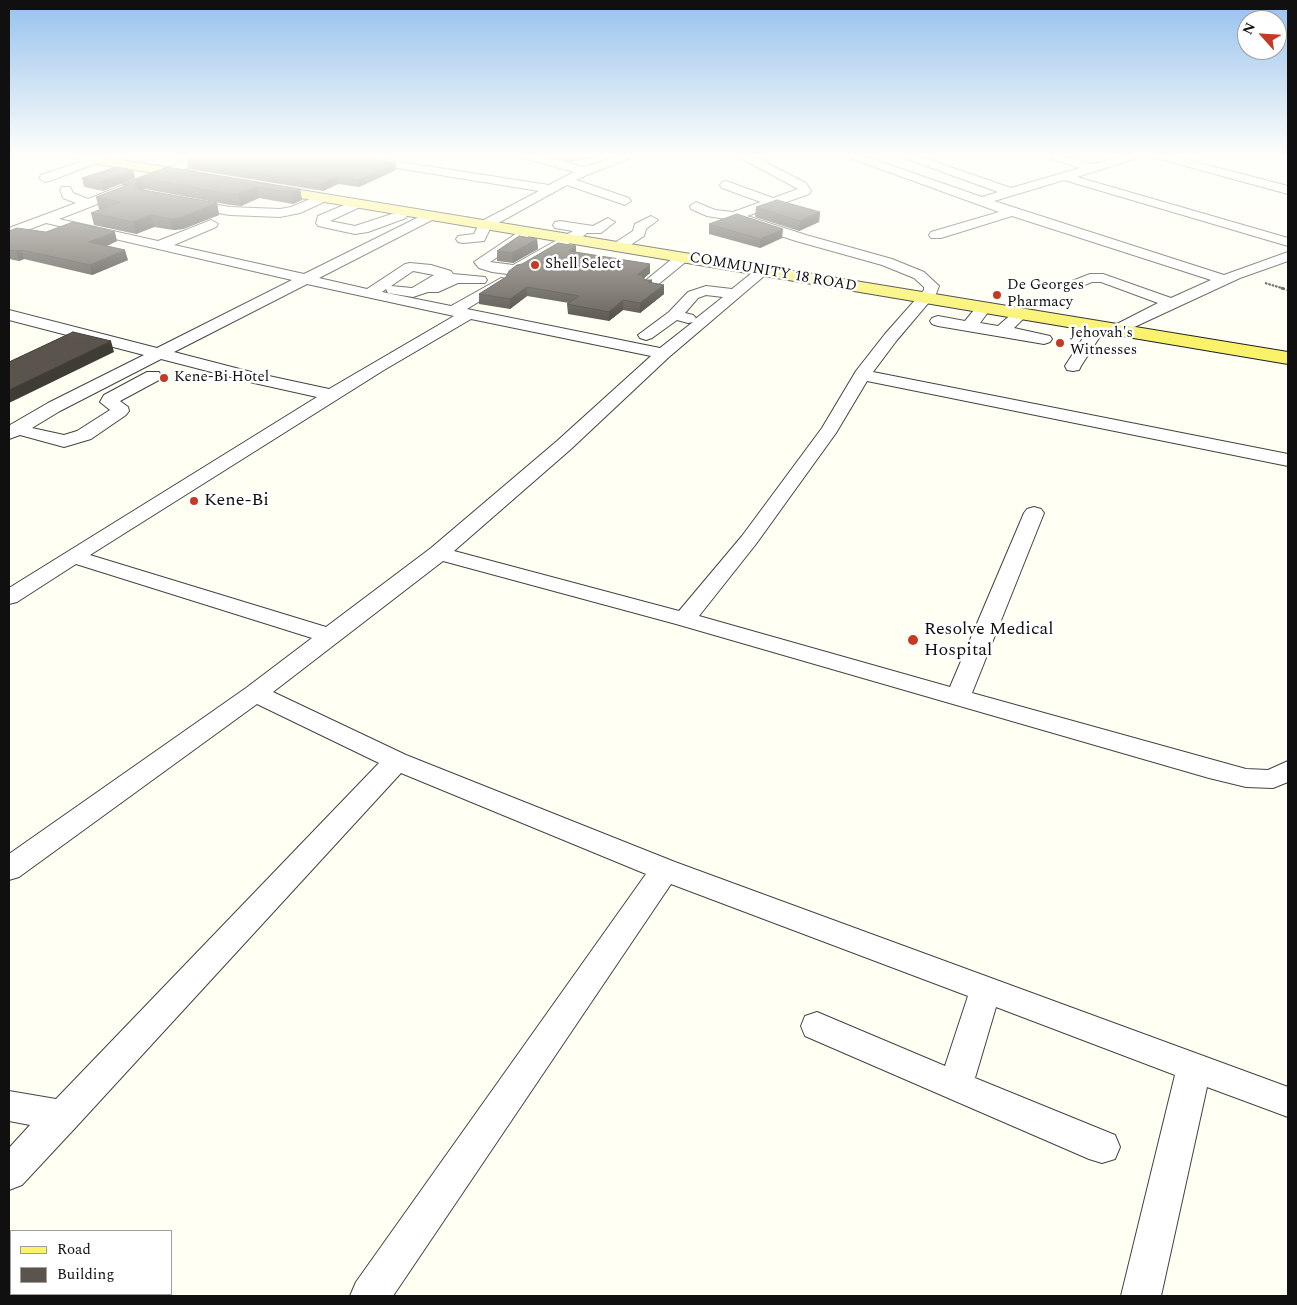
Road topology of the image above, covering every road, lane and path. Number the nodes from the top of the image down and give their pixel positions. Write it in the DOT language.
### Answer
graph roads {
  1 [pos="50,218"];
  2 [pos="80,218"];
  3 [pos="325,218"];
  4 [pos="392,218"];
  5 [pos="425,218"];
  6 [pos="441,218"];
  7 [pos="498,218"];
  8 [pos="740,218"];
  9 [pos="993,218"];
  10 [pos="1031,218"];
  11 [pos="1205,218"];
  12 [pos="44,220"];
  13 [pos="652,220"];
  14 [pos="608,222"];
  15 [pos="211,224"];
  16 [pos="485,225"];
  17 [pos="528,232"];
  18 [pos="9,233"];
  19 [pos="566,234"];
  20 [pos="936,235"];
  21 [pos="178,238"];
  22 [pos="463,238"];
  23 [pos="513,241"];
  24 [pos="1288,242"];
  25 [pos="161,245"];
  26 [pos="618,247"];
  27 [pos="552,248"];
  28 [pos="1288,256"];
  29 [pos="683,258"];
  30 [pos="763,271"];
  31 [pos="304,280"];
  32 [pos="480,280"];
  33 [pos="1226,280"];
  34 [pos="501,282"];
  35 [pos="650,284"];
  36 [pos="1077,284"];
  37 [pos="736,294"];
  38 [pos="924,298"];
  39 [pos="410,303"];
  40 [pos="1171,303"];
  41 [pos="983,308"];
  42 [pos="460,313"];
  43 [pos="1020,314"];
  44 [pos="9,315"];
  45 [pos="674,315"];
  46 [pos="938,321"];
  47 [pos="702,322"];
  48 [pos="582,323"];
  49 [pos="969,326"];
  50 [pos="1098,327"];
  51 [pos="1118,330"];
  52 [pos="1002,331"];
  53 [pos="568,333"];
  54 [pos="646,336"];
  55 [pos="1044,338"];
  56 [pos="160,354"];
  57 [pos="663,354"];
  58 [pos="1288,358"];
  59 [pos="1072,366"];
  60 [pos="862,375"];
  61 [pos="153,376"];
  62 [pos="333,395"];
  63 [pos="12,431"];
  64 [pos="1288,460"];
  65 [pos="1034,513"];
  66 [pos="439,553"];
  67 [pos="74,557"];
  68 [pos="9,597"];
  69 [pos="684,619"];
  70 [pos="330,636"];
  71 [pos="254,693"];
  72 [pos="958,696"];
  73 [pos="397,761"];
  74 [pos="1288,770"];
  75 [pos="9,869"];
  76 [pos="664,870"];
  77 [pos="986,989"];
  78 [pos="817,1026"];
  79 [pos="1194,1066"];
  80 [pos="955,1086"];
  81 [pos="1288,1102"];
  82 [pos="9,1106"];
  83 [pos="64,1116"];
  84 [pos="1102,1147"];
  85 [pos="9,1173"];
  86 [pos="370,1296"];
  87 [pos="1140,1296"];
  1 -- 12 [label="street"];
  2 -- 21 [label="street"];
  3 -- 4 [label="street"];
  5 -- 31 [label="street"];
  6 -- 16 [label="main road, COMMUNITY 18 ROAD"];
  7 -- 16 [label="street"];
  8 -- 38 [label="street"];
  9 -- 20 [label="street"];
  10 -- 33 [label="street"];
  11 -- 24 [label="street"];
  12 -- 18 [label="street"];
  12 -- 25 [label="street"];
  13 -- 26 [label="street"];
  14 -- 19 [label="street"];
  15 -- 21 [label="street"];
  16 -- 17 [label="main road, COMMUNITY 18 ROAD"];
  16 -- 22 [label="street"];
  17 -- 19 [label="main road, COMMUNITY 18 ROAD"];
  17 -- 23 [label="street"];
  19 -- 26 [label="main road, COMMUNITY 18 ROAD"];
  19 -- 27 [label="street"];
  21 -- 25 [label="street"];
  23 -- 27 [label="street"];
  23 -- 27 [label="street"];
  25 -- 31 [label="street"];
  26 -- 29 [label="main road, COMMUNITY 18 ROAD"];
  28 -- 33 [label="street"];
  29 -- 30 [label="main road, COMMUNITY 18 ROAD"];
  29 -- 35 [label="street"];
  30 -- 37 [label="street"];
  30 -- 38 [label="main road, COMMUNITY 18 ROAD"];
  31 -- 39 [label="street"];
  31 -- 56 [label="street"];
  32 -- 39 [label="street"];
  33 -- 40 [label="street"];
  34 -- 42 [label="street"];
  36 -- 40 [label="street"];
  37 -- 45 [label="street"];
  37 -- 47 [label="street"];
  38 -- 41 [label="main road, COMMUNITY 18 ROAD"];
  38 -- 60 [label="street"];
  39 -- 42 [label="street"];
  40 -- 51 [label="street"];
  41 -- 43 [label="main road, COMMUNITY 18 ROAD"];
  41 -- 49 [label="street"];
  42 -- 53 [label="street"];
  42 -- 62 [label="street"];
  43 -- 50 [label="main road, COMMUNITY 18 ROAD"];
  43 -- 52 [label="street"];
  44 -- 56 [label="street"];
  45 -- 47 [label="street"];
  45 -- 54 [label="street"];
  46 -- 49 [label="street"];
  47 -- 57 [label="street"];
  48 -- 53 [label="street"];
  49 -- 52 [label="street"];
  50 -- 51 [label="main road, COMMUNITY 18 ROAD"];
  50 -- 59 [label="street"];
  51 -- 58 [label="main road, COMMUNITY 18 ROAD"];
  52 -- 55 [label="street"];
  53 -- 57 [label="street"];
  56 -- 62 [label="street"];
  56 -- 63 [label="street"];
  57 -- 66 [label="street"];
  60 -- 64 [label="street"];
  60 -- 69 [label="street"];
  61 -- 63 [label="street"];
  62 -- 67 [label="street"];
  65 -- 72 [label="street"];
  66 -- 69 [label="street"];
  66 -- 70 [label="street"];
  67 -- 68 [label="street"];
  67 -- 70 [label="street"];
  69 -- 72 [label="street"];
  70 -- 71 [label="street"];
  71 -- 73 [label="street"];
  71 -- 75 [label="street"];
  72 -- 74 [label="street"];
  73 -- 76 [label="street"];
  73 -- 83 [label="street"];
  76 -- 77 [label="street"];
  76 -- 86 [label="street"];
  77 -- 79 [label="street"];
  77 -- 80 [label="street"];
  78 -- 80 [label="street"];
  79 -- 81 [label="street"];
  79 -- 87 [label="street"];
  80 -- 84 [label="street"];
  82 -- 83 [label="street"];
  83 -- 85 [label="street"];
}
